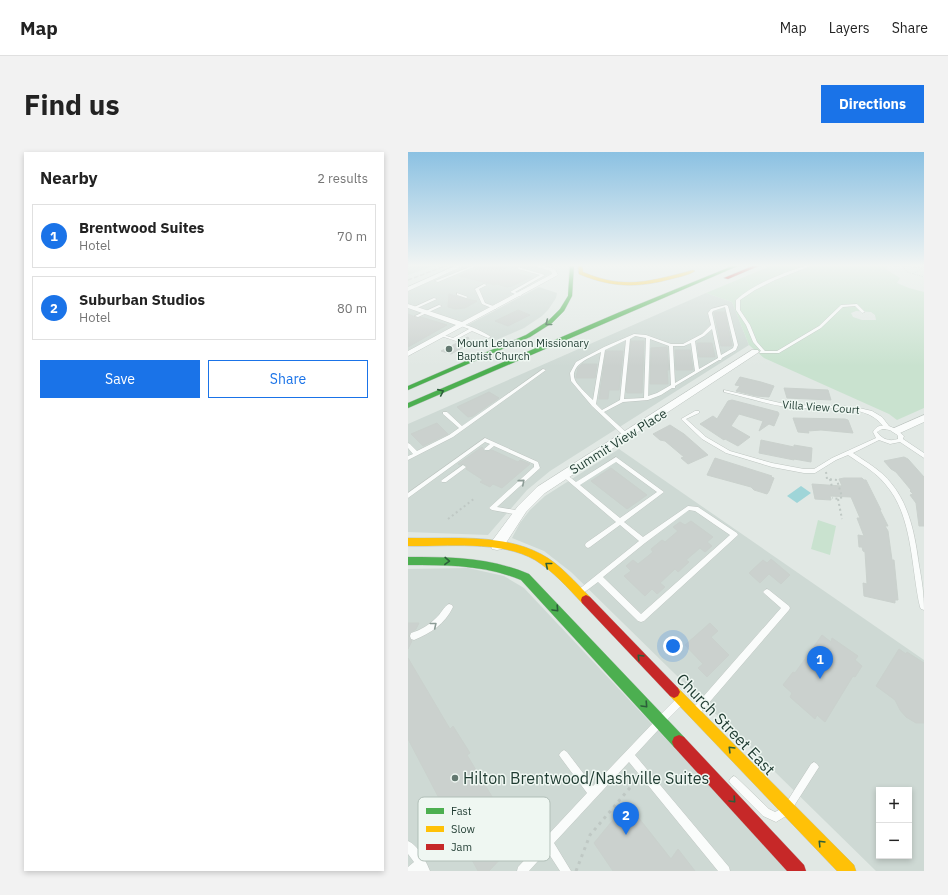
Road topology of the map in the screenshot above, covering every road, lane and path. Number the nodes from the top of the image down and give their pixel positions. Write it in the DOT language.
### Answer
graph roads {
  1 [pos="435,299"];
  2 [pos="481,299"];
  3 [pos="513,299"];
  4 [pos="569,299"];
  5 [pos="659,299"];
  6 [pos="675,299"];
  7 [pos="740,299"];
  8 [pos="440,306"];
  9 [pos="411,307"];
  10 [pos="495,308"];
  11 [pos="426,312"];
  12 [pos="863,312"];
  13 [pos="417,316"];
  14 [pos="712,326"];
  15 [pos="459,327"];
  16 [pos="472,329"];
  17 [pos="466,332"];
  18 [pos="553,332"];
  19 [pos="443,336"];
  20 [pos="489,337"];
  21 [pos="648,337"];
  22 [pos="628,338"];
  23 [pos="454,339"];
  24 [pos="693,341"];
  25 [pos="465,343"];
  26 [pos="671,345"];
  27 [pos="544,347"];
  28 [pos="603,349"];
  29 [pos="759,352"];
  30 [pos="408,354"];
  31 [pos="720,359"];
  32 [pos="544,370"];
  33 [pos="697,372"];
  34 [pos="673,387"];
  35 [pos="408,389"];
  36 [pos="726,391"];
  37 [pos="646,399"];
  38 [pos="622,401"];
  39 [pos="594,405"];
  40 [pos="408,406"];
  41 [pos="601,412"];
  42 [pos="697,412"];
  43 [pos="444,413"];
  44 [pos="924,418"];
  45 [pos="462,428"];
  46 [pos="895,433"];
  47 [pos="626,435"];
  48 [pos="880,438"];
  49 [pos="494,444"];
  50 [pos="408,445"];
  51 [pos="487,449"];
  52 [pos="848,452"];
  53 [pos="416,454"];
  54 [pos="924,456"];
  55 [pos="408,458"];
  56 [pos="824,466"];
  57 [pos="463,467"];
  58 [pos="564,475"];
  59 [pos="830,480"];
  60 [pos="444,481"];
  61 [pos="576,485"];
  62 [pos="832,487"];
  63 [pos="408,496"];
  64 [pos="474,498"];
  65 [pos="832,498"];
  66 [pos="838,499"];
  67 [pos="519,513"];
  68 [pos="448,519"];
  69 [pos="842,519"];
  70 [pos="620,522"];
  71 [pos="643,541"];
  72 [pos="408,542"];
  73 [pos="497,545"];
  74 [pos="588,545"];
  75 [pos="408,560"];
  76 [pos="598,577"];
  77 [pos="767,592"];
  78 [pos="579,593"];
  79 [pos="449,607"];
  80 [pos="924,607"];
  81 [pos="414,636"];
  82 [pos="682,699"];
  83 [pos="695,713"];
  84 [pos="660,721"];
  85 [pos="564,755"];
  86 [pos="629,755"];
  87 [pos="700,764"];
  88 [pos="716,767"];
  89 [pos="814,767"];
  90 [pos="729,776"];
  91 [pos="648,778"];
  92 [pos="593,793"];
  93 [pos="787,808"];
  94 [pos="550,841"];
  95 [pos="408,846"];
  96 [pos="550,846"];
  97 [pos="418,859"];
  98 [pos="531,861"];
  99 [pos="423,866"];
  100 [pos="412,871"];
  101 [pos="522,871"];
  102 [pos="566,871"];
  103 [pos="576,871"];
  104 [pos="725,871"];
  105 [pos="798,871"];
  106 [pos="848,871"];
  1 -- 9 [label="lane"];
  2 -- 10 [label="lane"];
  3 -- 10 [label="street"];
  4 -- 35 [label="main road, one-way"];
  5 -- 27 [label="main road"];
  6 -- 27 [label="main road"];
  7 -- 29 [label="lane"];
  8 -- 11 [label="lane"];
  9 -- 11 [label="street"];
  10 -- 15 [label="street"];
  11 -- 13 [label="lane"];
  11 -- 15 [label="street"];
  12 -- 29 [label="lane"];
  14 -- 24 [label="lane"];
  14 -- 31 [label="lane"];
  14 -- 31 [label="lane"];
  15 -- 16 [label="lane"];
  15 -- 17 [label="lane"];
  15 -- 19 [label="street"];
  16 -- 17 [label="lane"];
  16 -- 20 [label="lane"];
  17 -- 23 [label="lane"];
  18 -- 35 [label="main road"];
  19 -- 23 [label="lane"];
  19 -- 30 [label="street"];
  21 -- 22 [label="lane"];
  21 -- 26 [label="lane"];
  21 -- 37 [label="lane"];
  22 -- 28 [label="lane"];
  22 -- 38 [label="lane"];
  23 -- 25 [label="lane"];
  24 -- 26 [label="lane"];
  24 -- 33 [label="lane"];
  26 -- 34 [label="lane"];
  40 -- 27 [label="main road, one-way"];
  28 -- 39 [label="lane"];
  28 -- 39 [label="lane"];
  29 -- 47 [label="street, Summit View Place"];
  31 -- 33 [label="lane"];
  32 -- 45 [label="lane"];
  33 -- 34 [label="lane"];
  34 -- 37 [label="lane"];
  36 -- 46 [label="lane, Villa View Court"];
  37 -- 38 [label="lane"];
  38 -- 41 [label="lane"];
  39 -- 41 [label="lane"];
  41 -- 47 [label="lane"];
  42 -- 56 [label="lane"];
  43 -- 45 [label="lane"];
  44 -- 46 [label="street"];
  45 -- 53 [label="lane"];
  46 -- 48 [label="lane"];
  46 -- 48 [label="lane"];
  46 -- 54 [label="lane, Villa View Court"];
  47 -- 58 [label="street, Summit View Place"];
  48 -- 52 [label="lane"];
  49 -- 51 [label="lane"];
  49 -- 63 [label="lane"];
  67 -- 49 [label="lane, one-way"];
  50 -- 53 [label="lane"];
  52 -- 56 [label="lane"];
  52 -- 80 [label="lane"];
  53 -- 55 [label="lane"];
  56 -- 59 [label="path"];
  57 -- 60 [label="lane"];
  58 -- 61 [label="lane"];
  58 -- 67 [label="street, Summit View Place"];
  59 -- 62 [label="path"];
  59 -- 66 [label="path"];
  61 -- 70 [label="lane"];
  61 -- 70 [label="lane"];
  64 -- 68 [label="path"];
  65 -- 66 [label="path"];
  66 -- 69 [label="path"];
  67 -- 73 [label="street, Summit View Place"];
  70 -- 71 [label="lane"];
  70 -- 74 [label="lane"];
  71 -- 76 [label="lane"];
  71 -- 76 [label="lane"];
  72 -- 73 [label="main road, Church Street East"];
  78 -- 73 [label="main road, Church Street East, one-way"];
  75 -- 84 [label="main road, one-way"];
  76 -- 78 [label="lane"];
  77 -- 83 [label="lane"];
  82 -- 78 [label="main road, Church Street East, one-way"];
  81 -- 79 [label="lane, one-way"];
  82 -- 83 [label="main road, Church Street East"];
  82 -- 84 [label="lane"];
  93 -- 83 [label="main road, Church Street East, one-way"];
  84 -- 86 [label="lane"];
  84 -- 87 [label="main road"];
  85 -- 92 [label="lane"];
  86 -- 91 [label="lane"];
  86 -- 92 [label="lane"];
  87 -- 88 [label="lane"];
  87 -- 105 [label="main road, one-way"];
  89 -- 93 [label="lane"];
  90 -- 93 [label="lane"];
  91 -- 103 [label="path"];
  91 -- 104 [label="lane"];
  92 -- 94 [label="lane"];
  106 -- 93 [label="main road, Church Street East, one-way"];
  95 -- 97 [label="lane"];
  96 -- 102 [label="lane"];
  98 -- 101 [label="lane"];
  99 -- 100 [label="lane"];
}
